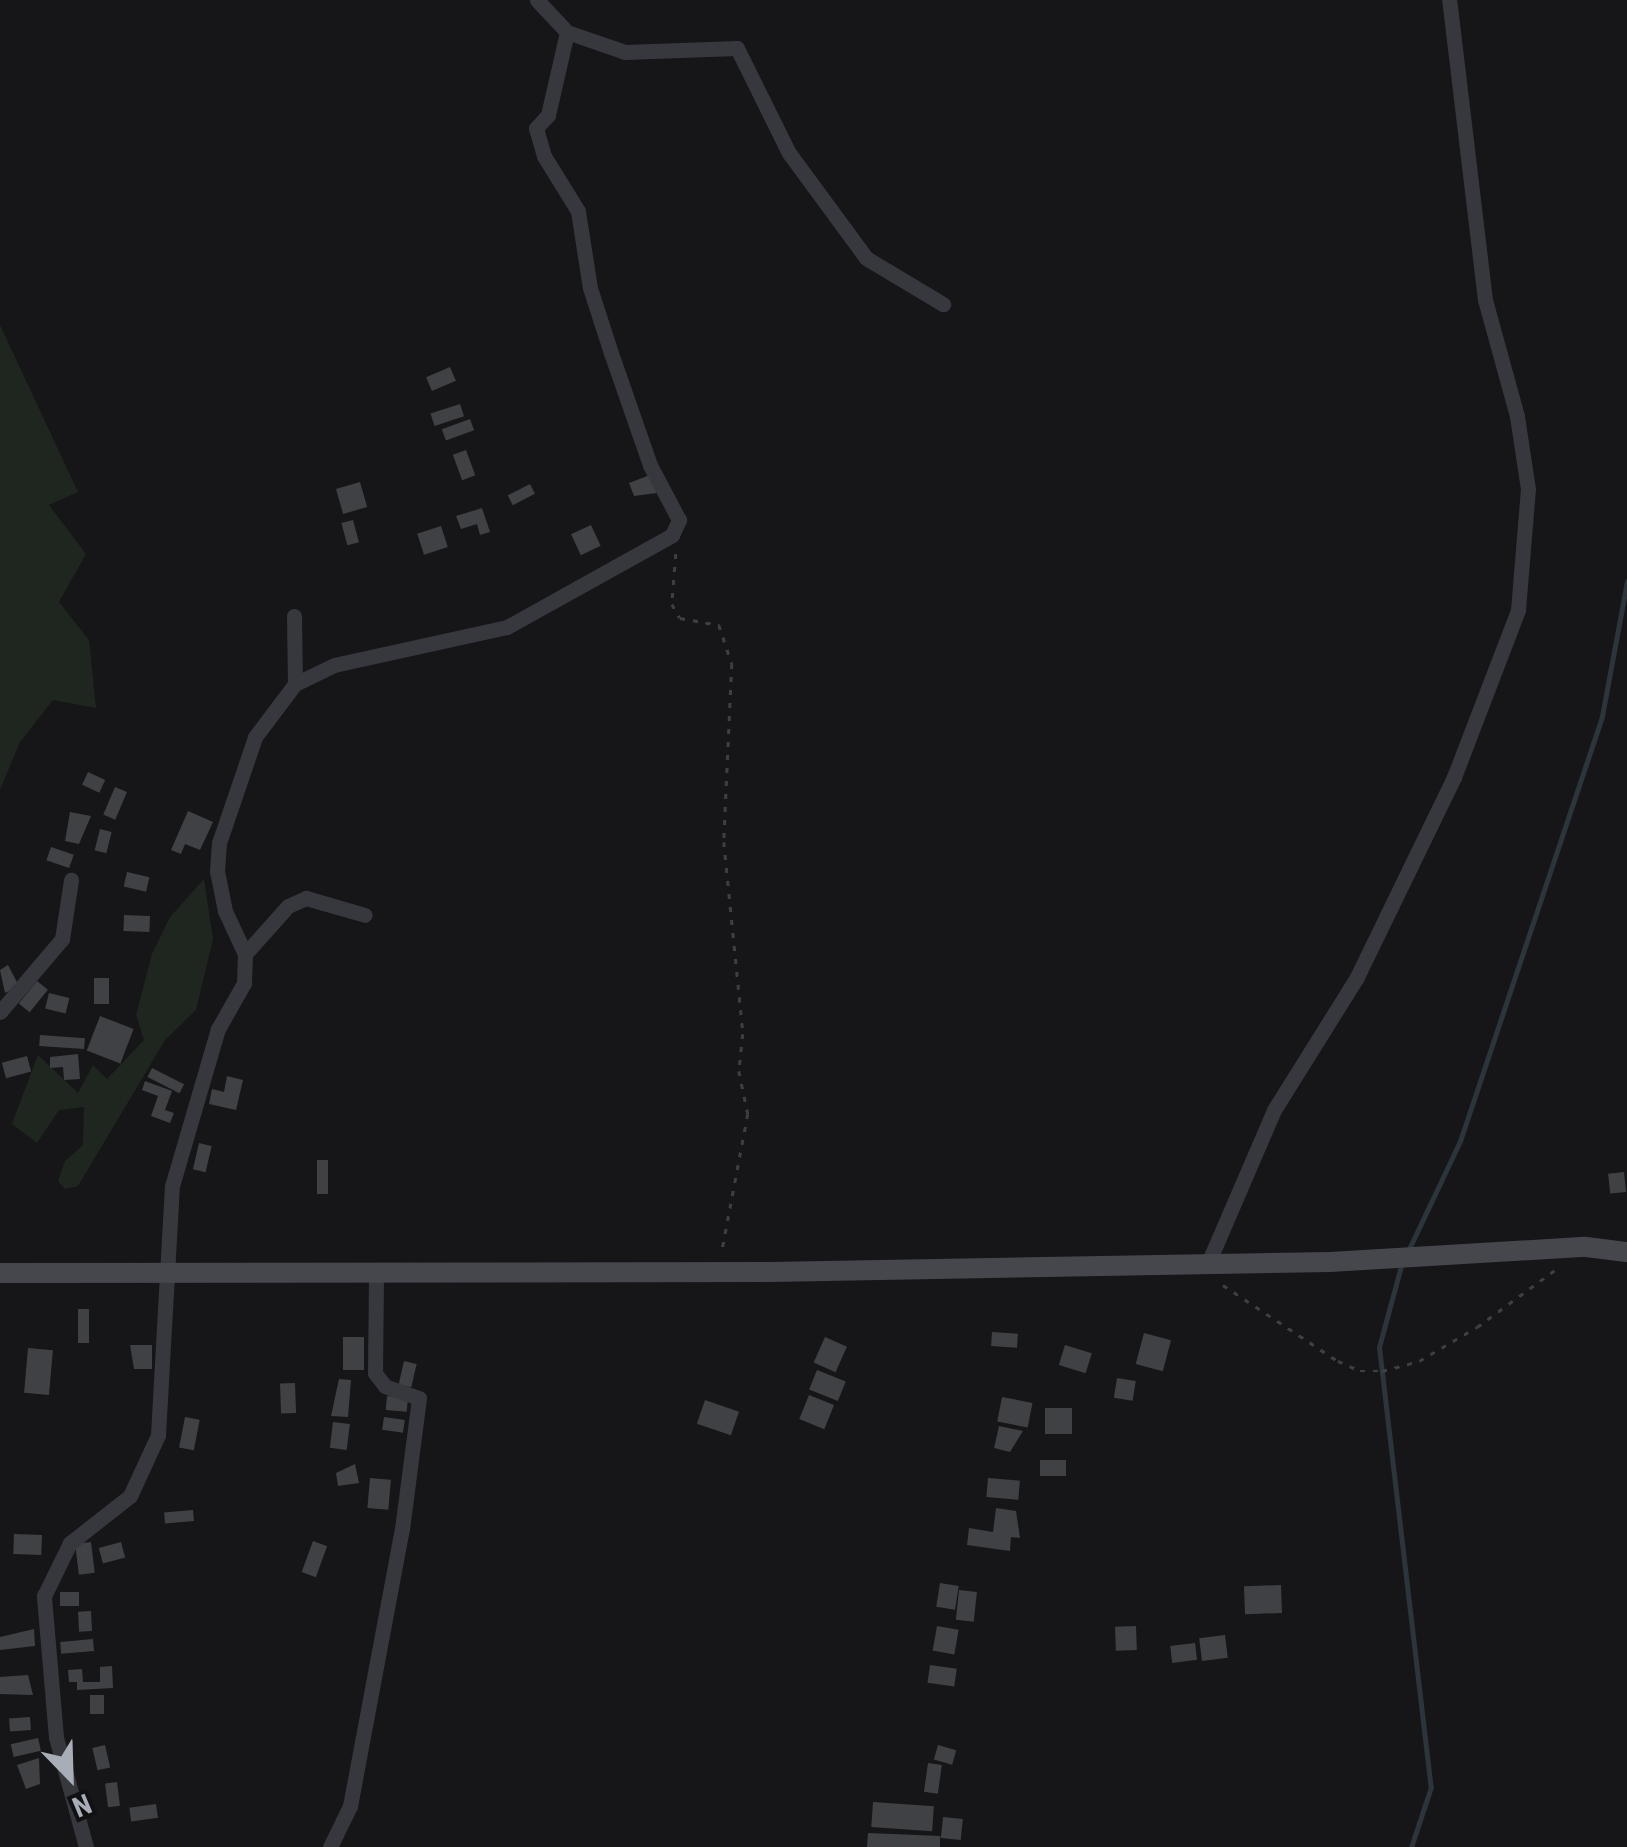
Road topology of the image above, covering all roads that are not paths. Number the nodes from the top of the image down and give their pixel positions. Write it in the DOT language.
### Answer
graph roads {
  1 [pos="537,0"];
  2 [pos="1449,0"];
  3 [pos="567,32"];
  4 [pos="943,304"];
  5 [pos="294,616"];
  6 [pos="295,684"];
  7 [pos="71,880"];
  8 [pos="366,915"];
  9 [pos="245,954"];
  10 [pos="0,1012"];
  11 [pos="1627,1252"];
  12 [pos="1209,1261"];
  13 [pos="0,1273"];
  14 [pos="165,1277"];
  15 [pos="376,1277"];
  16 [pos="86,1847"];
  17 [pos="330,1847"];
  1 -- 3 [label="street"];
  2 -- 12 [label="street"];
  3 -- 4 [label="street"];
  3 -- 6 [label="street"];
  5 -- 6 [label="street"];
  6 -- 9 [label="street"];
  7 -- 10 [label="street"];
  8 -- 9 [label="street"];
  9 -- 14 [label="street"];
  11 -- 12 [label="main road"];
  12 -- 15 [label="main road"];
  13 -- 14 [label="main road"];
  14 -- 15 [label="main road"];
  14 -- 16 [label="street"];
  15 -- 17 [label="street"];
}
